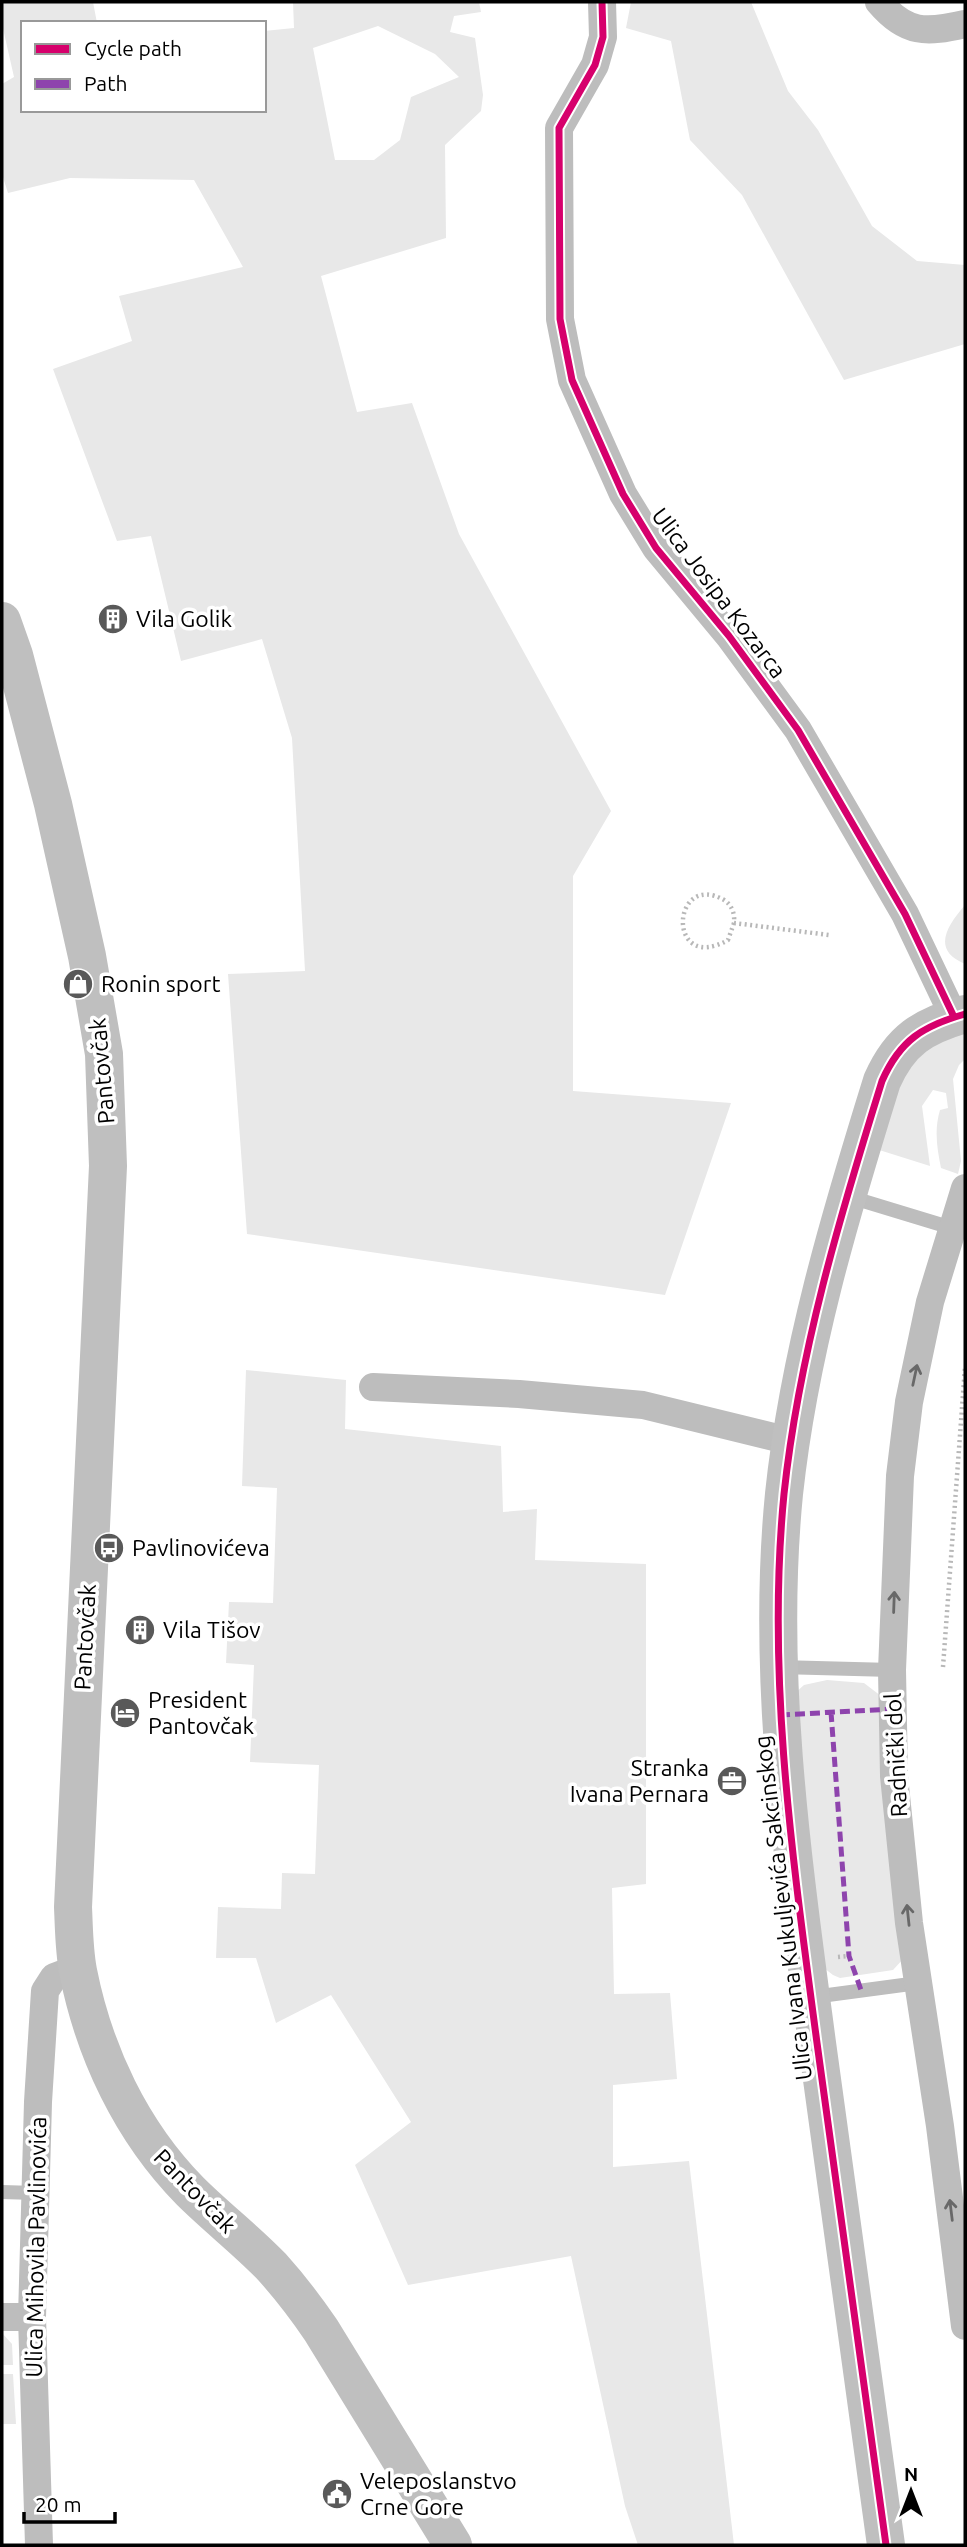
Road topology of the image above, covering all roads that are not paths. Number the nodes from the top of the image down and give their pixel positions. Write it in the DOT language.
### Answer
graph roads {
  1 [pos="602,2"];
  2 [pos="879,2"];
  3 [pos="965,24"];
  4 [pos="2,621"];
  5 [pos="960,1015"];
  6 [pos="965,1188"];
  7 [pos="846,1196"];
  8 [pos="952,1228"];
  9 [pos="373,1387"];
  10 [pos="790,1441"];
  11 [pos="778,1667"];
  12 [pos="892,1670"];
  13 [pos="78,1968"];
  14 [pos="918,1983"];
  15 [pos="811,1997"];
  16 [pos="2,2192"];
  17 [pos="35,2193"];
  18 [pos="32,2316"];
  19 [pos="2,2318"];
  20 [pos="965,2326"];
  21 [pos="38,2545"];
  22 [pos="453,2545"];
  23 [pos="886,2545"];
  1 -- 5 [label="street, Ulica Josipa Kozarca"];
  2 -- 3 [label="street"];
  4 -- 13 [label="main road, Pantovčak"];
  5 -- 7 [label="main road, Ulica Ivana Kukuljevića Sakcinskog"];
  6 -- 8 [label="street, Radnički dol"];
  7 -- 8 [label="lane"];
  7 -- 10 [label="main road, Ulica Ivana Kukuljevića Sakcinskog"];
  12 -- 8 [label="street, Radnički dol, one-way"];
  9 -- 10 [label="street"];
  10 -- 11 [label="main road, Ulica Ivana Kukuljevića Sakcinskog"];
  11 -- 12 [label="lane"];
  11 -- 15 [label="main road, Ulica Ivana Kukuljevića Sakcinskog"];
  14 -- 12 [label="street, Radnički dol, one-way"];
  13 -- 17 [label="street, Ulica Mihovila Pavlinovića"];
  13 -- 22 [label="main road, Pantovčak"];
  14 -- 15 [label="lane"];
  20 -- 14 [label="street, Radnički dol, one-way"];
  15 -- 23 [label="main road, Ulica Ivana Kukuljevića Sakcinskog"];
  16 -- 17 [label="lane"];
  17 -- 18 [label="street, Ulica Mihovila Pavlinovića"];
  18 -- 19 [label="street"];
  18 -- 21 [label="street, Ulica Mihovila Pavlinovića"];
}
